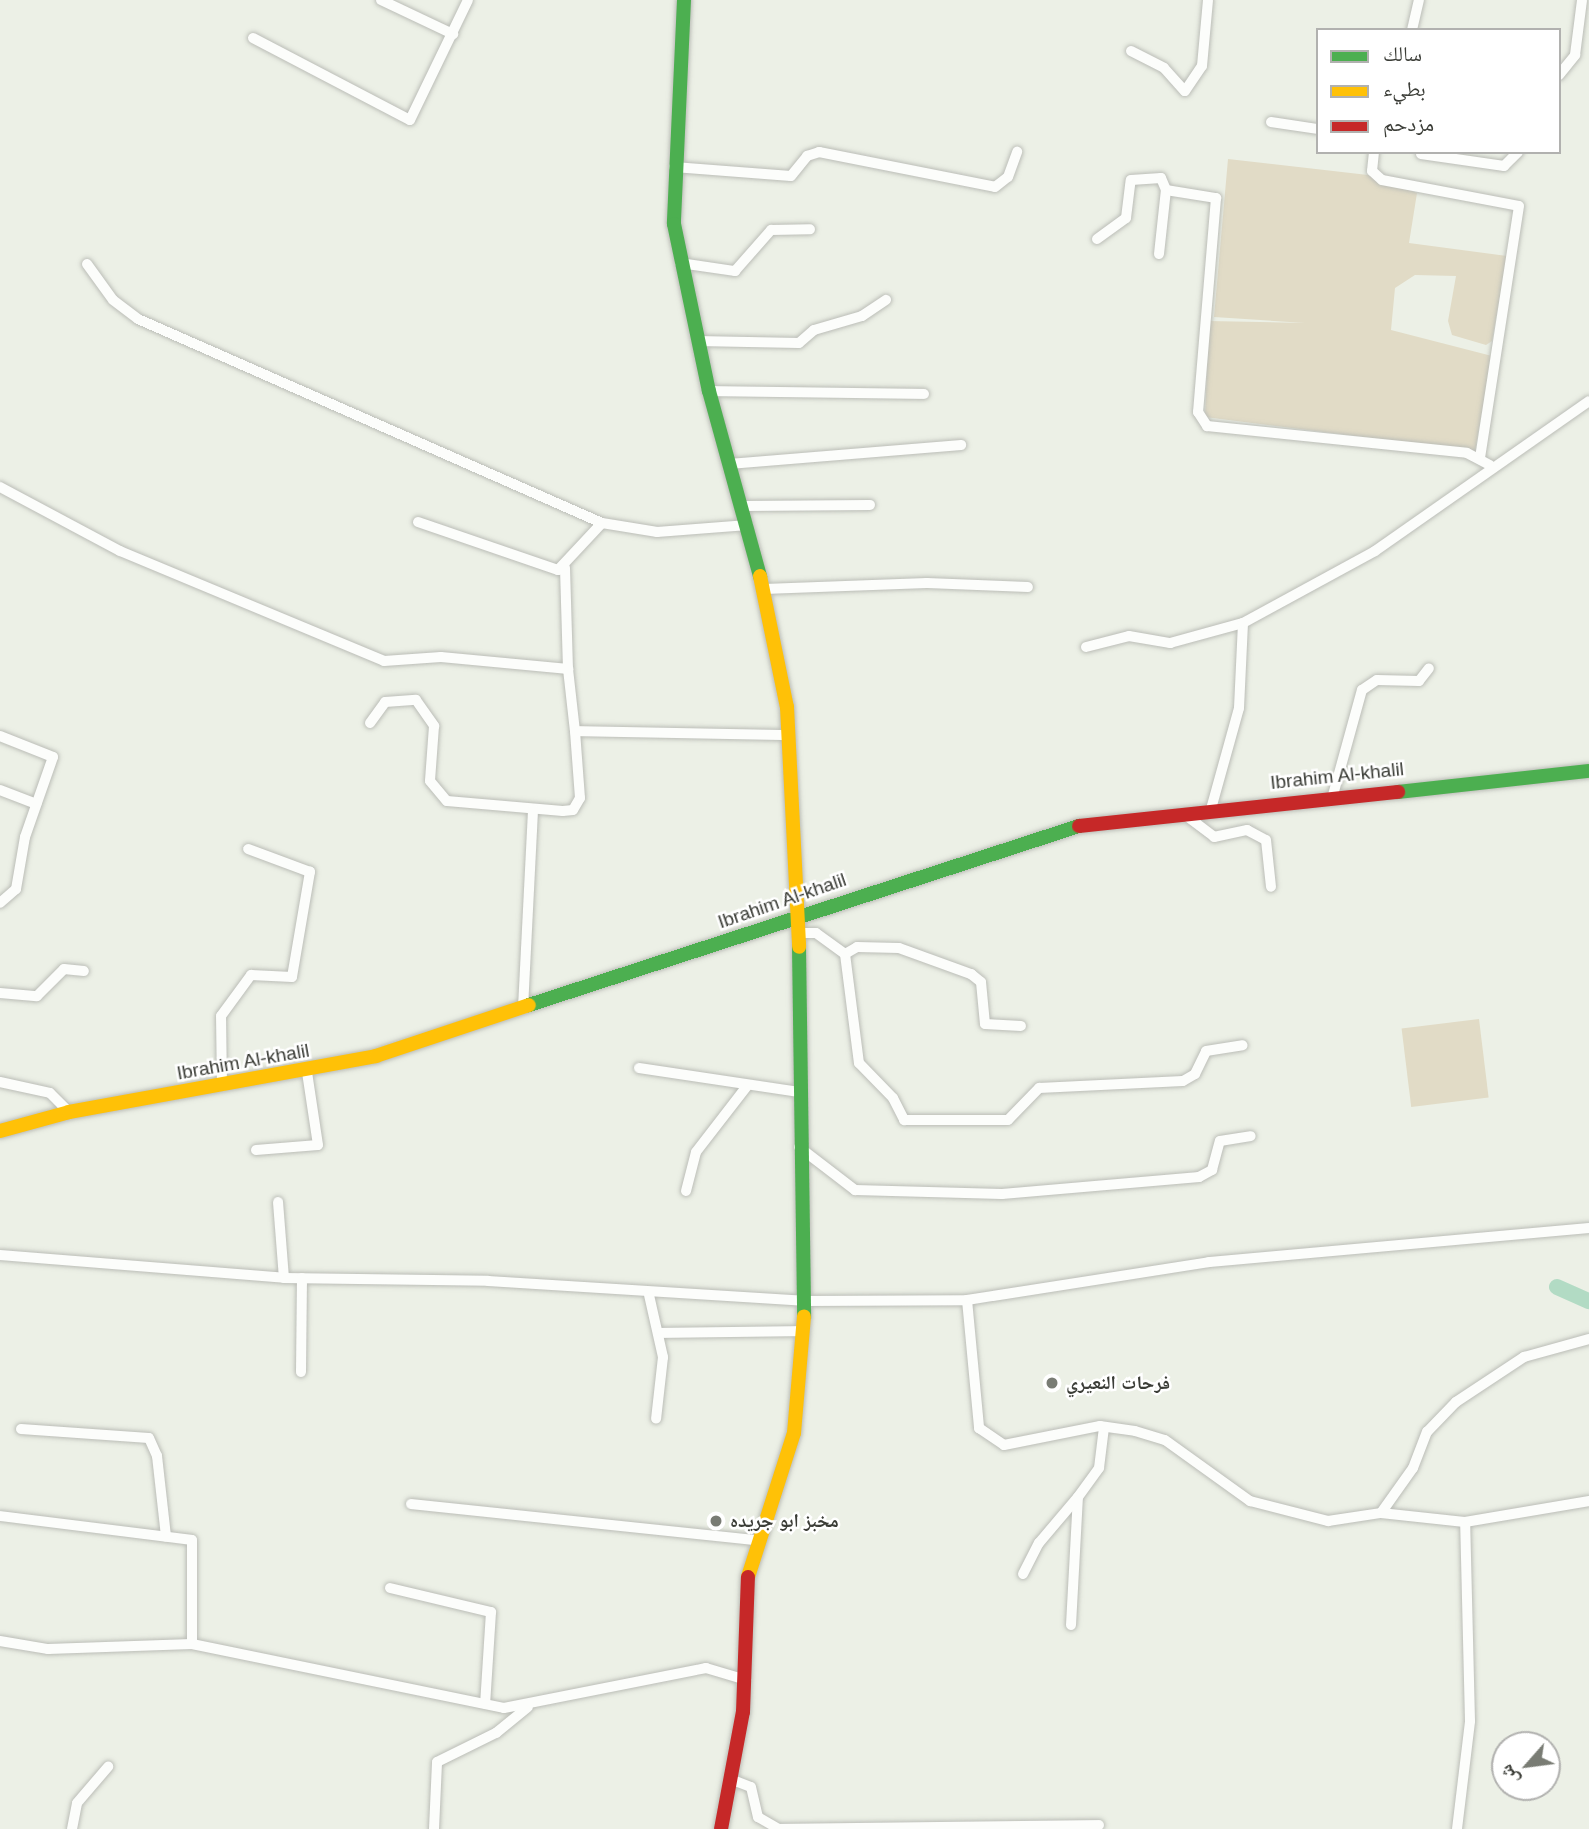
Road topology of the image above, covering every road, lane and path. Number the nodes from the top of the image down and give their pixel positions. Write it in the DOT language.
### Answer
graph roads {
  1 [pos="382,0"];
  2 [pos="468,0"];
  3 [pos="684,0"];
  4 [pos="1208,0"];
  5 [pos="1419,0"];
  6 [pos="1582,0"];
  7 [pos="1412,28"];
  8 [pos="1579,32"];
  9 [pos="453,34"];
  10 [pos="253,37"];
  11 [pos="1589,37"];
  12 [pos="1130,51"];
  13 [pos="1561,73"];
  14 [pos="1271,122"];
  15 [pos="1316,129"];
  16 [pos="1017,152"];
  17 [pos="1374,154"];
  18 [pos="1421,154"];
  19 [pos="1516,154"];
  20 [pos="674,167"];
  21 [pos="1166,190"];
  22 [pos="810,229"];
  23 [pos="1097,239"];
  24 [pos="1159,254"];
  25 [pos="680,263"];
  26 [pos="87,264"];
  27 [pos="886,300"];
  28 [pos="697,341"];
  29 [pos="709,391"];
  30 [pos="924,394"];
  31 [pos="1589,401"];
  32 [pos="961,445"];
  33 [pos="1480,458"];
  34 [pos="729,464"];
  35 [pos="1490,465"];
  36 [pos="0,488"];
  37 [pos="870,505"];
  38 [pos="743,506"];
  39 [pos="418,522"];
  40 [pos="601,523"];
  41 [pos="748,525"];
  42 [pos="565,568"];
  43 [pos="1028,587"];
  44 [pos="764,589"];
  45 [pos="1243,623"];
  46 [pos="1086,647"];
  47 [pos="1429,668"];
  48 [pos="568,669"];
  49 [pos="370,723"];
  50 [pos="575,731"];
  51 [pos="790,735"];
  52 [pos="0,736"];
  53 [pos="1589,771"];
  54 [pos="0,790"];
  55 [pos="1333,796"];
  56 [pos="36,804"];
  57 [pos="1211,809"];
  58 [pos="533,810"];
  59 [pos="1181,812"];
  60 [pos="248,849"];
  61 [pos="1271,887"];
  62 [pos="0,903"];
  63 [pos="799,913"];
  64 [pos="799,933"];
  65 [pos="845,954"];
  66 [pos="84,971"];
  67 [pos="0,993"];
  68 [pos="523,1008"];
  69 [pos="1021,1026"];
  70 [pos="1243,1045"];
  71 [pos="639,1068"];
  72 [pos="307,1072"];
  73 [pos="0,1082"];
  74 [pos="222,1086"];
  75 [pos="747,1086"];
  76 [pos="799,1092"];
  77 [pos="69,1112"];
  78 [pos="0,1131"];
  79 [pos="1251,1136"];
  80 [pos="799,1147"];
  81 [pos="256,1150"];
  82 [pos="686,1191"];
  83 [pos="278,1202"];
  84 [pos="1589,1228"];
  85 [pos="0,1255"];
  86 [pos="284,1278"];
  87 [pos="302,1278"];
  88 [pos="649,1295"];
  89 [pos="967,1300"];
  90 [pos="803,1301"];
  91 [pos="803,1331"];
  92 [pos="660,1333"];
  93 [pos="1589,1339"];
  94 [pos="301,1372"];
  95 [pos="656,1419"];
  96 [pos="1104,1427"];
  97 [pos="22,1429"];
  98 [pos="1078,1497"];
  99 [pos="1589,1501"];
  100 [pos="411,1504"];
  101 [pos="1381,1513"];
  102 [pos="0,1516"];
  103 [pos="1465,1522"];
  104 [pos="166,1536"];
  105 [pos="754,1540"];
  106 [pos="1023,1574"];
  107 [pos="390,1588"];
  108 [pos="1071,1625"];
  109 [pos="0,1641"];
  110 [pos="192,1644"];
  111 [pos="746,1680"];
  112 [pos="485,1704"];
  113 [pos="529,1707"];
  114 [pos="108,1767"];
  115 [pos="730,1779"];
  116 [pos="1099,1825"];
  117 [pos="72,1829"];
  118 [pos="434,1829"];
  119 [pos="721,1829"];
  120 [pos="1457,1829"];
  1 -- 9 [label="street"];
  2 -- 9 [label="street"];
  3 -- 20 [label="street"];
  4 -- 12 [label="street"];
  5 -- 7 [label="street"];
  6 -- 8 [label="street"];
  8 -- 11 [label="street"];
  8 -- 13 [label="street"];
  9 -- 10 [label="street"];
  14 -- 15 [label="street"];
  16 -- 20 [label="street"];
  17 -- 33 [label="street"];
  18 -- 19 [label="street"];
  20 -- 25 [label="street"];
  21 -- 23 [label="street"];
  21 -- 24 [label="street"];
  21 -- 33 [label="street"];
  22 -- 25 [label="street"];
  25 -- 28 [label="street"];
  26 -- 40 [label="street"];
  27 -- 28 [label="street"];
  28 -- 29 [label="street"];
  29 -- 30 [label="street"];
  29 -- 34 [label="street"];
  31 -- 35 [label="street"];
  32 -- 34 [label="street"];
  33 -- 35 [label="street"];
  34 -- 38 [label="street"];
  35 -- 45 [label="street"];
  36 -- 48 [label="street"];
  37 -- 38 [label="street"];
  38 -- 41 [label="street"];
  39 -- 42 [label="street"];
  40 -- 41 [label="street"];
  40 -- 42 [label="street"];
  41 -- 44 [label="street"];
  42 -- 48 [label="street"];
  43 -- 44 [label="street"];
  44 -- 51 [label="street"];
  45 -- 46 [label="street"];
  45 -- 57 [label="street"];
  47 -- 55 [label="street"];
  48 -- 50 [label="street"];
  49 -- 58 [label="street"];
  50 -- 51 [label="street"];
  50 -- 58 [label="street"];
  51 -- 63 [label="street"];
  52 -- 56 [label="street"];
  53 -- 55 [label="street, Ibrahim Al-khalil"];
  54 -- 56 [label="street"];
  55 -- 57 [label="street, Ibrahim Al-khalil"];
  56 -- 62 [label="street"];
  57 -- 59 [label="street, Ibrahim Al-khalil"];
  58 -- 68 [label="street"];
  59 -- 61 [label="street"];
  59 -- 63 [label="street, Ibrahim Al-khalil"];
  60 -- 74 [label="street"];
  63 -- 64 [label="street"];
  63 -- 68 [label="street, Ibrahim Al-khalil"];
  64 -- 65 [label="street"];
  64 -- 76 [label="street"];
  65 -- 69 [label="street"];
  65 -- 70 [label="street"];
  66 -- 67 [label="street"];
  68 -- 72 [label="street, Ibrahim Al-khalil"];
  71 -- 75 [label="street"];
  72 -- 74 [label="street, Ibrahim Al-khalil"];
  72 -- 81 [label="street"];
  73 -- 77 [label="street"];
  74 -- 77 [label="street, Ibrahim Al-khalil"];
  75 -- 76 [label="street"];
  75 -- 82 [label="street"];
  76 -- 80 [label="street"];
  77 -- 78 [label="street, Ibrahim Al-khalil"];
  79 -- 80 [label="street"];
  80 -- 90 [label="street"];
  83 -- 86 [label="street"];
  84 -- 89 [label="street"];
  85 -- 86 [label="street"];
  86 -- 87 [label="street"];
  87 -- 88 [label="street"];
  87 -- 94 [label="street"];
  88 -- 90 [label="street"];
  88 -- 92 [label="street"];
  89 -- 90 [label="street"];
  89 -- 96 [label="street"];
  90 -- 91 [label="street"];
  91 -- 92 [label="street"];
  91 -- 105 [label="street"];
  92 -- 95 [label="street"];
  93 -- 101 [label="street"];
  96 -- 98 [label="street"];
  96 -- 101 [label="street"];
  97 -- 104 [label="street"];
  98 -- 106 [label="street"];
  98 -- 108 [label="street"];
  99 -- 103 [label="street"];
  100 -- 105 [label="street"];
  101 -- 103 [label="street"];
  102 -- 104 [label="street"];
  103 -- 120 [label="street"];
  104 -- 110 [label="street"];
  105 -- 111 [label="street"];
  107 -- 112 [label="street"];
  109 -- 110 [label="street"];
  110 -- 112 [label="street"];
  111 -- 113 [label="street"];
  111 -- 115 [label="street"];
  112 -- 113 [label="street"];
  113 -- 118 [label="street"];
  114 -- 117 [label="street"];
  115 -- 116 [label="street"];
  115 -- 119 [label="street"];
}
